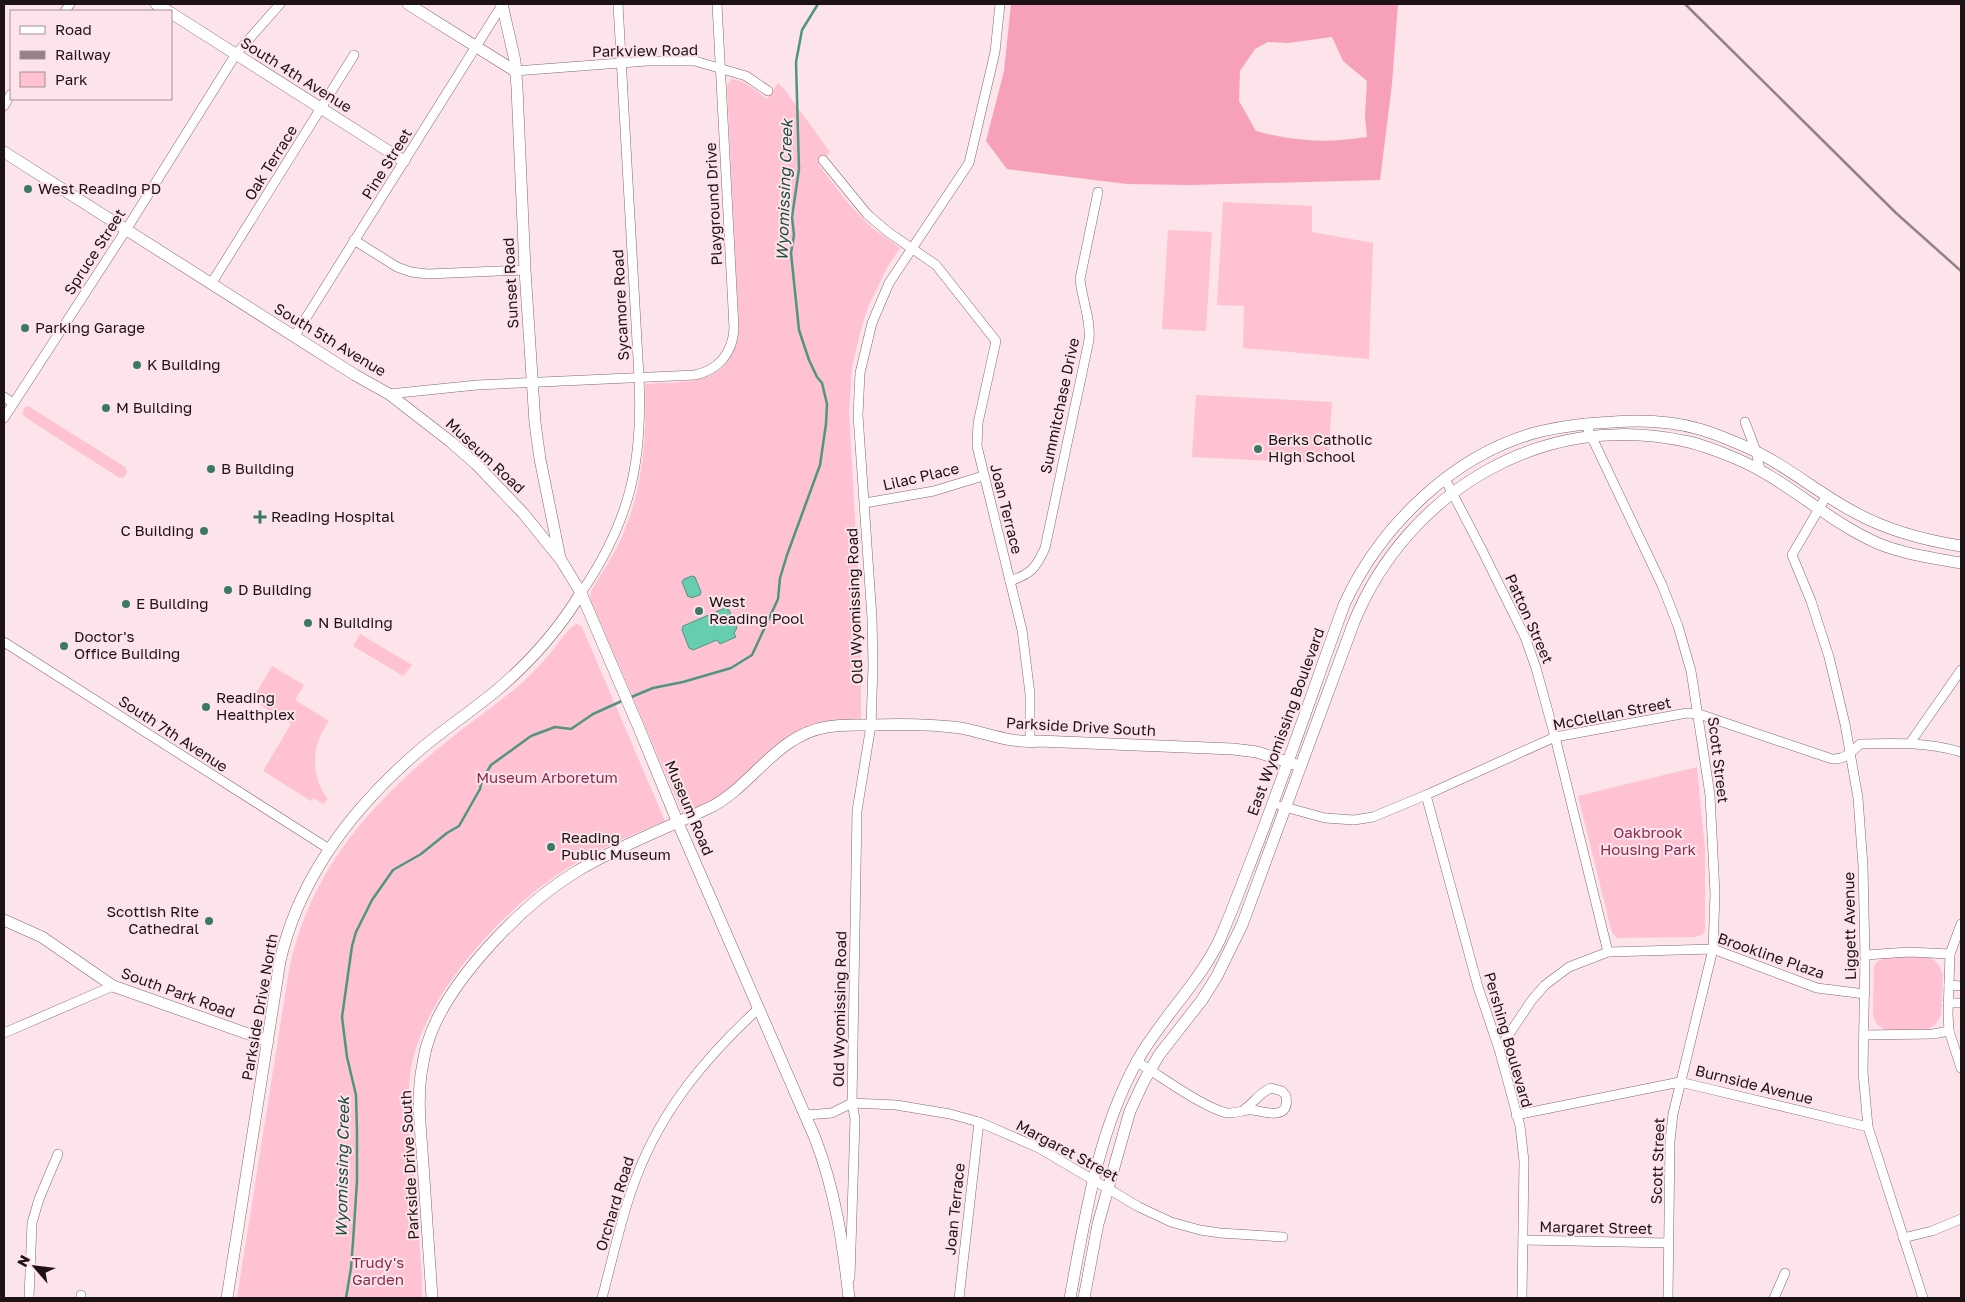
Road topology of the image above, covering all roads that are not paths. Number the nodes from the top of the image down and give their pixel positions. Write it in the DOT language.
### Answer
graph roads {
  1 [pos="280,4"];
  2 [pos="408,4"];
  3 [pos="618,4"];
  4 [pos="717,4"];
  5 [pos="1000,4"];
  6 [pos="502,5"];
  7 [pos="172,14"];
  8 [pos="476,47"];
  9 [pos="236,54"];
  10 [pos="354,55"];
  11 [pos="622,63"];
  12 [pos="721,68"];
  13 [pos="515,71"];
  14 [pos="768,91"];
  15 [pos="321,108"];
  16 [pos="4,152"];
  17 [pos="823,160"];
  18 [pos="404,161"];
  19 [pos="1098,192"];
  20 [pos="126,230"];
  21 [pos="354,240"];
  22 [pos="911,247"];
  23 [pos="525,270"];
  24 [pos="211,284"];
  25 [pos="294,337"];
  26 [pos="687,375"];
  27 [pos="639,377"];
  28 [pos="532,382"];
  29 [pos="389,394"];
  30 [pos="4,397"];
  31 [pos="12,403"];
  32 [pos="4,418"];
  33 [pos="1745,422"];
  34 [pos="1585,423"];
  35 [pos="1590,436"];
  36 [pos="1756,451"];
  37 [pos="1760,470"];
  38 [pos="983,476"];
  39 [pos="1445,479"];
  40 [pos="1452,493"];
  41 [pos="1827,495"];
  42 [pos="865,504"];
  43 [pos="1819,508"];
  44 [pos="1914,537"];
  45 [pos="1961,546"];
  46 [pos="1909,553"];
  47 [pos="560,560"];
  48 [pos="1961,563"];
  49 [pos="1363,568"];
  50 [pos="1376,576"];
  51 [pos="1010,581"];
  52 [pos="581,593"];
  53 [pos="4,642"];
  54 [pos="1961,670"];
  55 [pos="1699,714"];
  56 [pos="871,724"];
  57 [pos="1555,737"];
  58 [pos="1030,742"];
  59 [pos="1910,743"];
  60 [pos="1961,752"];
  61 [pos="1849,755"];
  62 [pos="1288,762"];
  63 [pos="1301,766"];
  64 [pos="1426,795"];
  65 [pos="1273,803"];
  66 [pos="1286,808"];
  67 [pos="678,823"];
  68 [pos="329,849"];
  69 [pos="4,920"];
  70 [pos="1961,924"];
  71 [pos="1713,949"];
  72 [pos="1608,952"];
  73 [pos="1950,954"];
  74 [pos="1865,955"];
  75 [pos="1949,985"];
  76 [pos="113,986"];
  77 [pos="1961,986"];
  78 [pos="1864,994"];
  79 [pos="1948,1003"];
  80 [pos="1961,1004"];
  81 [pos="759,1008"];
  82 [pos="1949,1031"];
  83 [pos="4,1033"];
  84 [pos="1864,1035"];
  85 [pos="268,1041"];
  86 [pos="1498,1048"];
  87 [pos="1137,1062"];
  88 [pos="1961,1068"];
  89 [pos="1150,1070"];
  90 [pos="1680,1082"];
  91 [pos="852,1103"];
  92 [pos="1242,1111"];
  93 [pos="806,1115"];
  94 [pos="1516,1115"];
  95 [pos="978,1122"];
  96 [pos="1868,1127"];
  97 [pos="58,1154"];
  98 [pos="1094,1180"];
  99 [pos="1108,1188"];
  100 [pos="1961,1219"];
  101 [pos="1283,1237"];
  102 [pos="1903,1238"];
  103 [pos="1523,1240"];
  104 [pos="1669,1243"];
  105 [pos="1785,1272"];
  106 [pos="29,1298"];
  107 [pos="227,1298"];
  108 [pos="432,1298"];
  109 [pos="602,1298"];
  110 [pos="849,1298"];
  111 [pos="959,1298"];
  112 [pos="1070,1298"];
  113 [pos="1084,1298"];
  114 [pos="1522,1298"];
  115 [pos="1668,1298"];
  116 [pos="1774,1298"];
  117 [pos="1923,1298"];
  1 -- 9 [label="street, Spruce Street"];
  2 -- 8 [label="street"];
  3 -- 11 [label="street, Sycamore Road"];
  4 -- 12 [label="street, Playground Drive"];
  5 -- 22 [label="street, Old Wyomissing Road"];
  6 -- 8 [label="street, Pine Street"];
  6 -- 13 [label="street, Sunset Road"];
  7 -- 9 [label="street, South 4th Avenue"];
  8 -- 13 [label="street"];
  8 -- 18 [label="street, Pine Street"];
  9 -- 15 [label="street, South 4th Avenue"];
  9 -- 20 [label="street, Spruce Street"];
  10 -- 15 [label="street, Oak Terrace"];
  11 -- 12 [label="street, Parkview Road"];
  11 -- 13 [label="street, Parkview Road"];
  11 -- 27 [label="street, Sycamore Road"];
  12 -- 14 [label="street, Parkview Road"];
  12 -- 26 [label="street, Playground Drive"];
  13 -- 23 [label="street, Sunset Road"];
  15 -- 18 [label="street, South 4th Avenue"];
  15 -- 24 [label="street, Oak Terrace"];
  16 -- 20 [label="street, South 5th Avenue"];
  17 -- 22 [label="street"];
  18 -- 21 [label="street, Pine Street"];
  19 -- 51 [label="street, Summitchase Drive"];
  20 -- 24 [label="street, South 5th Avenue"];
  20 -- 31 [label="street, Spruce Street"];
  21 -- 23 [label="street"];
  21 -- 25 [label="street, Pine Street"];
  22 -- 38 [label="street, Joan Terrace"];
  22 -- 42 [label="street, Old Wyomissing Road"];
  23 -- 28 [label="street, Sunset Road"];
  24 -- 25 [label="street, South 5th Avenue"];
  25 -- 29 [label="street, South 5th Avenue"];
  26 -- 27 [label="street, South 5th Avenue"];
  27 -- 28 [label="street, South 5th Avenue"];
  27 -- 52 [label="street, Sycamore Road"];
  28 -- 29 [label="street, South 5th Avenue"];
  28 -- 47 [label="street, Sunset Road"];
  29 -- 47 [label="street, Museum Road"];
  30 -- 31 [label="street"];
  31 -- 32 [label="street, Spruce Street"];
  33 -- 36 [label="street"];
  34 -- 35 [label="street, Scott Street"];
  34 -- 36 [label="street, East Wyomissing Boulevard"];
  34 -- 39 [label="street, East Wyomissing Boulevard"];
  35 -- 37 [label="street, East Wyomissing Boulevard"];
  35 -- 40 [label="street, East Wyomissing Boulevard"];
  35 -- 55 [label="street, Scott Street"];
  36 -- 37 [label="street"];
  36 -- 41 [label="street, East Wyomissing Boulevard"];
  37 -- 43 [label="street, East Wyomissing Boulevard"];
  38 -- 42 [label="street, Lilac Place"];
  38 -- 51 [label="street, Joan Terrace"];
  39 -- 40 [label="street, Patton Street"];
  39 -- 49 [label="street, East Wyomissing Boulevard"];
  40 -- 50 [label="street, East Wyomissing Boulevard"];
  40 -- 57 [label="street, Patton Street"];
  41 -- 43 [label="street"];
  41 -- 44 [label="street, East Wyomissing Boulevard"];
  42 -- 56 [label="street, Old Wyomissing Road"];
  43 -- 46 [label="street, East Wyomissing Boulevard"];
  43 -- 61 [label="street, Liggett Avenue"];
  44 -- 45 [label="street, East Wyomissing Boulevard"];
  44 -- 46 [label="street"];
  46 -- 48 [label="street, East Wyomissing Boulevard"];
  47 -- 52 [label="street, Museum Road"];
  49 -- 50 [label="street"];
  49 -- 62 [label="street, East Wyomissing Boulevard"];
  50 -- 63 [label="street, East Wyomissing Boulevard"];
  51 -- 58 [label="street, Joan Terrace"];
  52 -- 67 [label="street, Museum Road"];
  52 -- 68 [label="street, Parkside Drive North"];
  53 -- 68 [label="street, South 7th Avenue"];
  54 -- 59 [label="street"];
  55 -- 57 [label="street, McClellan Street"];
  55 -- 61 [label="street, McClellan Street"];
  55 -- 71 [label="street, Scott Street"];
  56 -- 58 [label="street, Parkside Drive South"];
  56 -- 67 [label="street, Parkside Drive South"];
  56 -- 91 [label="street, Old Wyomissing Road"];
  57 -- 64 [label="street, McClellan Street"];
  57 -- 72 [label="street, Patton Street"];
  58 -- 62 [label="street, Parkside Drive South"];
  59 -- 60 [label="street, McClellan Street"];
  59 -- 61 [label="street, McClellan Street"];
  61 -- 74 [label="street, Liggett Avenue"];
  62 -- 63 [label="street, Parkside Drive South"];
  62 -- 65 [label="street, East Wyomissing Boulevard"];
  63 -- 66 [label="street, East Wyomissing Boulevard"];
  64 -- 66 [label="street, McClellan Street"];
  64 -- 86 [label="street, Pershing Boulevard"];
  65 -- 66 [label="street, McClellan Street"];
  65 -- 87 [label="street, East Wyomissing Boulevard"];
  66 -- 89 [label="street, East Wyomissing Boulevard"];
  67 -- 81 [label="street, Museum Road"];
  67 -- 108 [label="street, Parkside Drive South"];
  68 -- 85 [label="street, Parkside Drive North"];
  69 -- 76 [label="street, South Park Road"];
  70 -- 73 [label="street"];
  71 -- 72 [label="street, Brookline Plaza"];
  71 -- 78 [label="street, Brookline Plaza"];
  71 -- 90 [label="street, Scott Street"];
  72 -- 86 [label="street, Brookline Plaza"];
  73 -- 74 [label="street"];
  73 -- 75 [label="street"];
  74 -- 78 [label="street, Liggett Avenue"];
  75 -- 77 [label="street"];
  75 -- 79 [label="street"];
  76 -- 83 [label="street"];
  76 -- 85 [label="street, South Park Road"];
  78 -- 84 [label="street, Liggett Avenue"];
  79 -- 80 [label="street"];
  79 -- 82 [label="street"];
  81 -- 93 [label="street, Museum Road"];
  81 -- 109 [label="street, Orchard Road"];
  82 -- 84 [label="street"];
  82 -- 88 [label="street"];
  84 -- 96 [label="street, Liggett Avenue"];
  85 -- 107 [label="street, Parkside Drive North"];
  86 -- 94 [label="street, Pershing Boulevard"];
  87 -- 89 [label="street"];
  87 -- 98 [label="street, East Wyomissing Boulevard"];
  89 -- 92 [label="street"];
  89 -- 99 [label="street, East Wyomissing Boulevard"];
  90 -- 94 [label="street, Burnside Avenue"];
  90 -- 96 [label="street, Burnside Avenue"];
  90 -- 104 [label="street, Scott Street"];
  91 -- 93 [label="street, Margaret Street"];
  91 -- 95 [label="street, Margaret Street"];
  91 -- 110 [label="street, Old Wyomissing Road"];
  92 -- 92 [label="street"];
  93 -- 110 [label="street, Museum Road"];
  94 -- 103 [label="street, Pershing Boulevard"];
  95 -- 98 [label="street, Margaret Street"];
  95 -- 111 [label="street, Joan Terrace"];
  96 -- 102 [label="street, Liggett Avenue"];
  97 -- 106 [label="street"];
  98 -- 99 [label="street, Margaret Street"];
  98 -- 112 [label="street, East Wyomissing Boulevard"];
  99 -- 101 [label="street, Margaret Street"];
  99 -- 113 [label="street, East Wyomissing Boulevard"];
  100 -- 102 [label="street"];
  102 -- 117 [label="street, Liggett Avenue"];
  103 -- 104 [label="street, Margaret Street"];
  103 -- 114 [label="street, Pershing Boulevard"];
  104 -- 115 [label="street, Scott Street"];
  105 -- 116 [label="street"];
}
